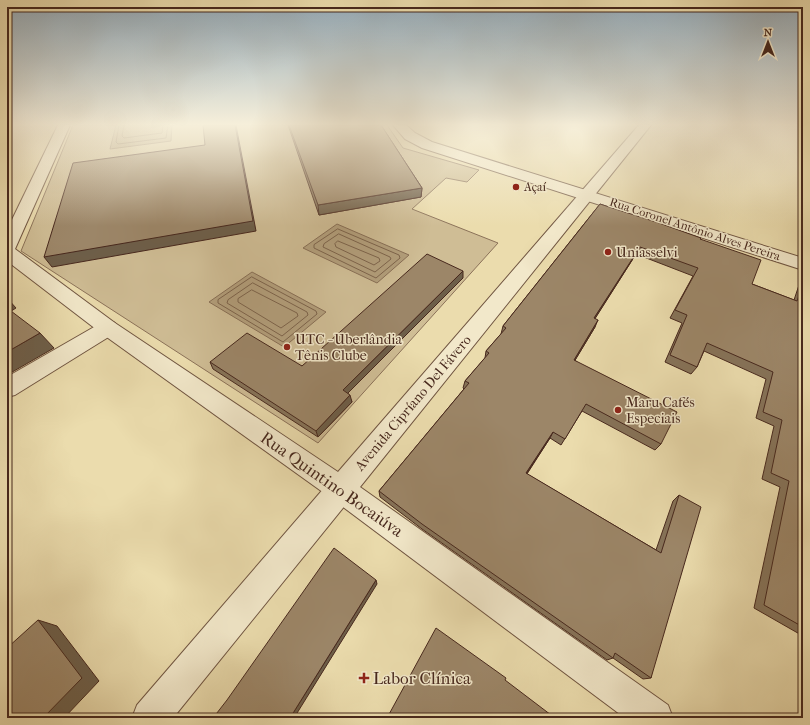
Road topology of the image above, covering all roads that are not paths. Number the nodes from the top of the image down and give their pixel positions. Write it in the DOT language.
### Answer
graph roads {
  1 [pos="49,159"];
  2 [pos="472,159"];
  3 [pos="617,159"];
  4 [pos="587,194"];
  5 [pos="23,216"];
  6 [pos="7,223"];
  7 [pos="7,248"];
  8 [pos="7,252"];
  9 [pos="803,264"];
  10 [pos="108,328"];
  11 [pos="7,388"];
  12 [pos="341,489"];
  13 [pos="150,718"];
  14 [pos="655,718"];
  1 -- 5 [label="street"];
  2 -- 4 [label="street, Rua Coronel Antônio Alves Pereira"];
  3 -- 4 [label="street, Avenida Cipríano Del Fávero"];
  4 -- 9 [label="street, Rua Coronel Antônio Alves Pereira"];
  4 -- 12 [label="street, Avenida Cipríano Del Fávero"];
  5 -- 6 [label="street"];
  5 -- 7 [label="street"];
  8 -- 10 [label="street, Rua Quintino Bocaiúva"];
  10 -- 11 [label="street"];
  10 -- 12 [label="street, Rua Quintino Bocaiúva"];
  12 -- 13 [label="street, Avenida Cipríano Del Fávero"];
  12 -- 14 [label="street, Rua Quintino Bocaiúva"];
}
